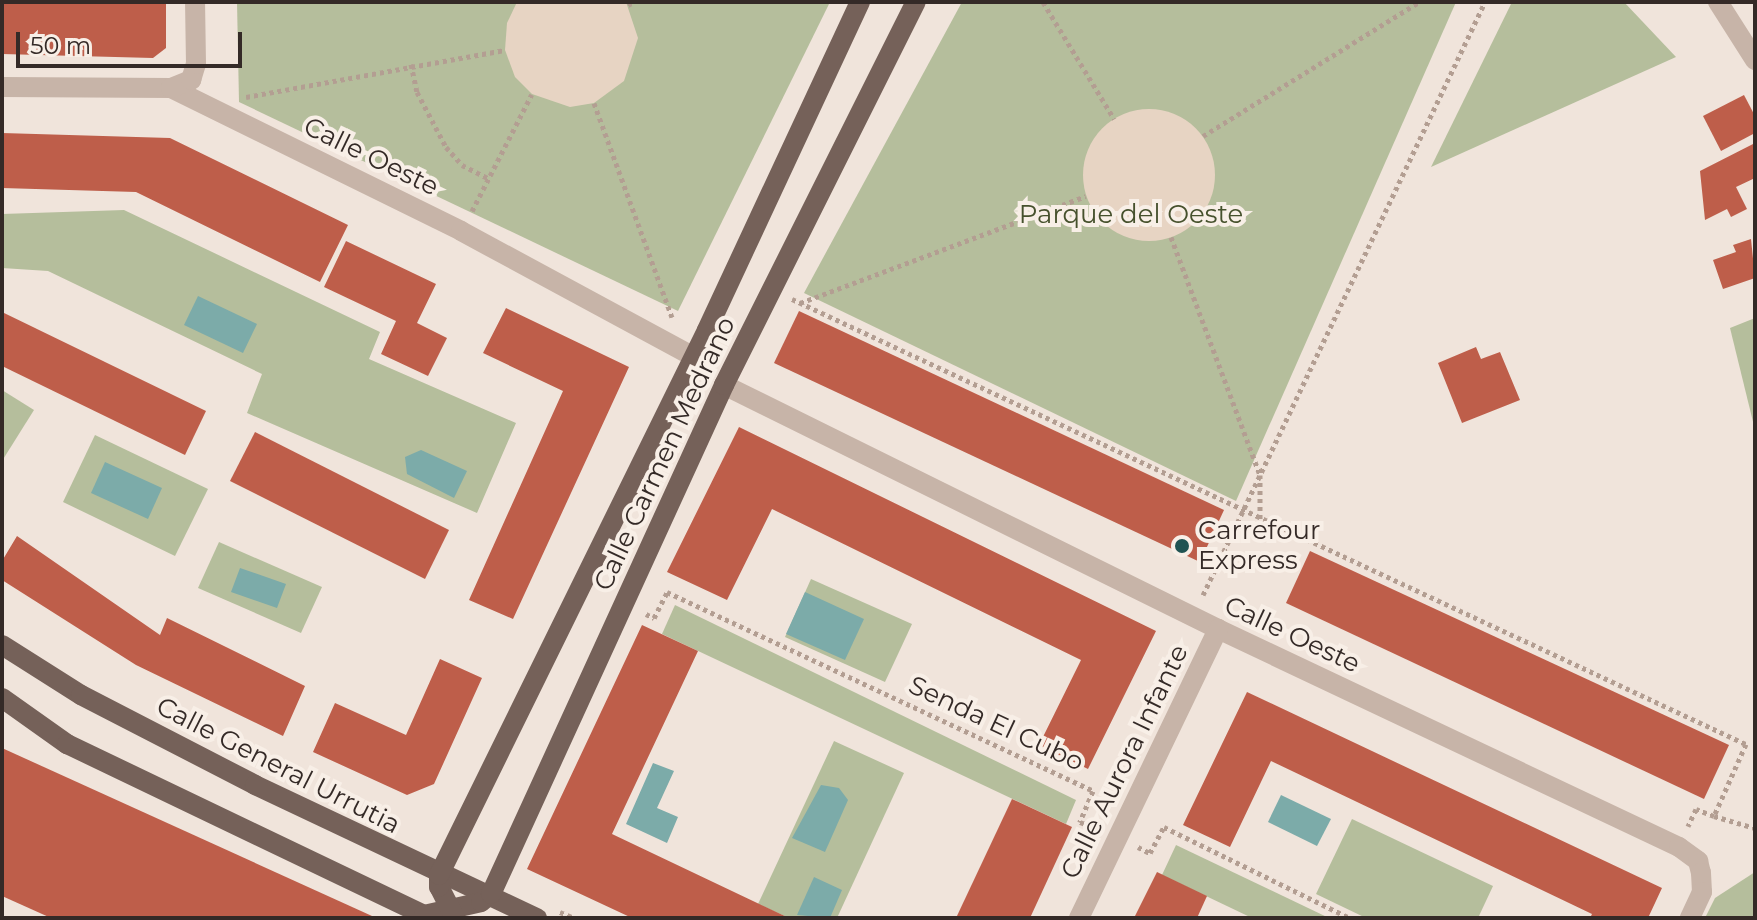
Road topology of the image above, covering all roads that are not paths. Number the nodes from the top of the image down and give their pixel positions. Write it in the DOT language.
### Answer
graph roads {
  1 [pos="195,2"];
  2 [pos="860,2"];
  3 [pos="916,2"];
  4 [pos="1718,2"];
  5 [pos="1755,60"];
  6 [pos="2,87"];
  7 [pos="171,88"];
  8 [pos="694,357"];
  9 [pos="724,385"];
  10 [pos="1218,629"];
  11 [pos="2,645"];
  12 [pos="2,698"];
  13 [pos="439,875"];
  14 [pos="491,894"];
  15 [pos="453,913"];
  16 [pos="427,917"];
  17 [pos="537,918"];
  18 [pos="1079,918"];
  19 [pos="1690,918"];
  1 -- 7 [label="street"];
  2 -- 8 [label="main road, Calle Carmen Medrano"];
  3 -- 9 [label="main road, Calle Carmen Medrano"];
  4 -- 5 [label="street"];
  6 -- 7 [label="street, Calle Oeste"];
  7 -- 8 [label="street, Calle Oeste"];
  8 -- 13 [label="main road, Calle Carmen Medrano"];
  9 -- 10 [label="street, Calle Oeste"];
  9 -- 14 [label="main road, Calle Carmen Medrano"];
  10 -- 18 [label="street, Calle Aurora Infante"];
  10 -- 19 [label="street, Calle Oeste"];
  11 -- 13 [label="main road, Calle General Urrutia"];
  12 -- 16 [label="main road"];
  13 -- 14 [label="main road, Calle General Urrutia"];
  13 -- 15 [label="main road"];
  14 -- 15 [label="main road"];
  14 -- 17 [label="main road, Calle General Urrutia"];
  15 -- 16 [label="main road"];
}
